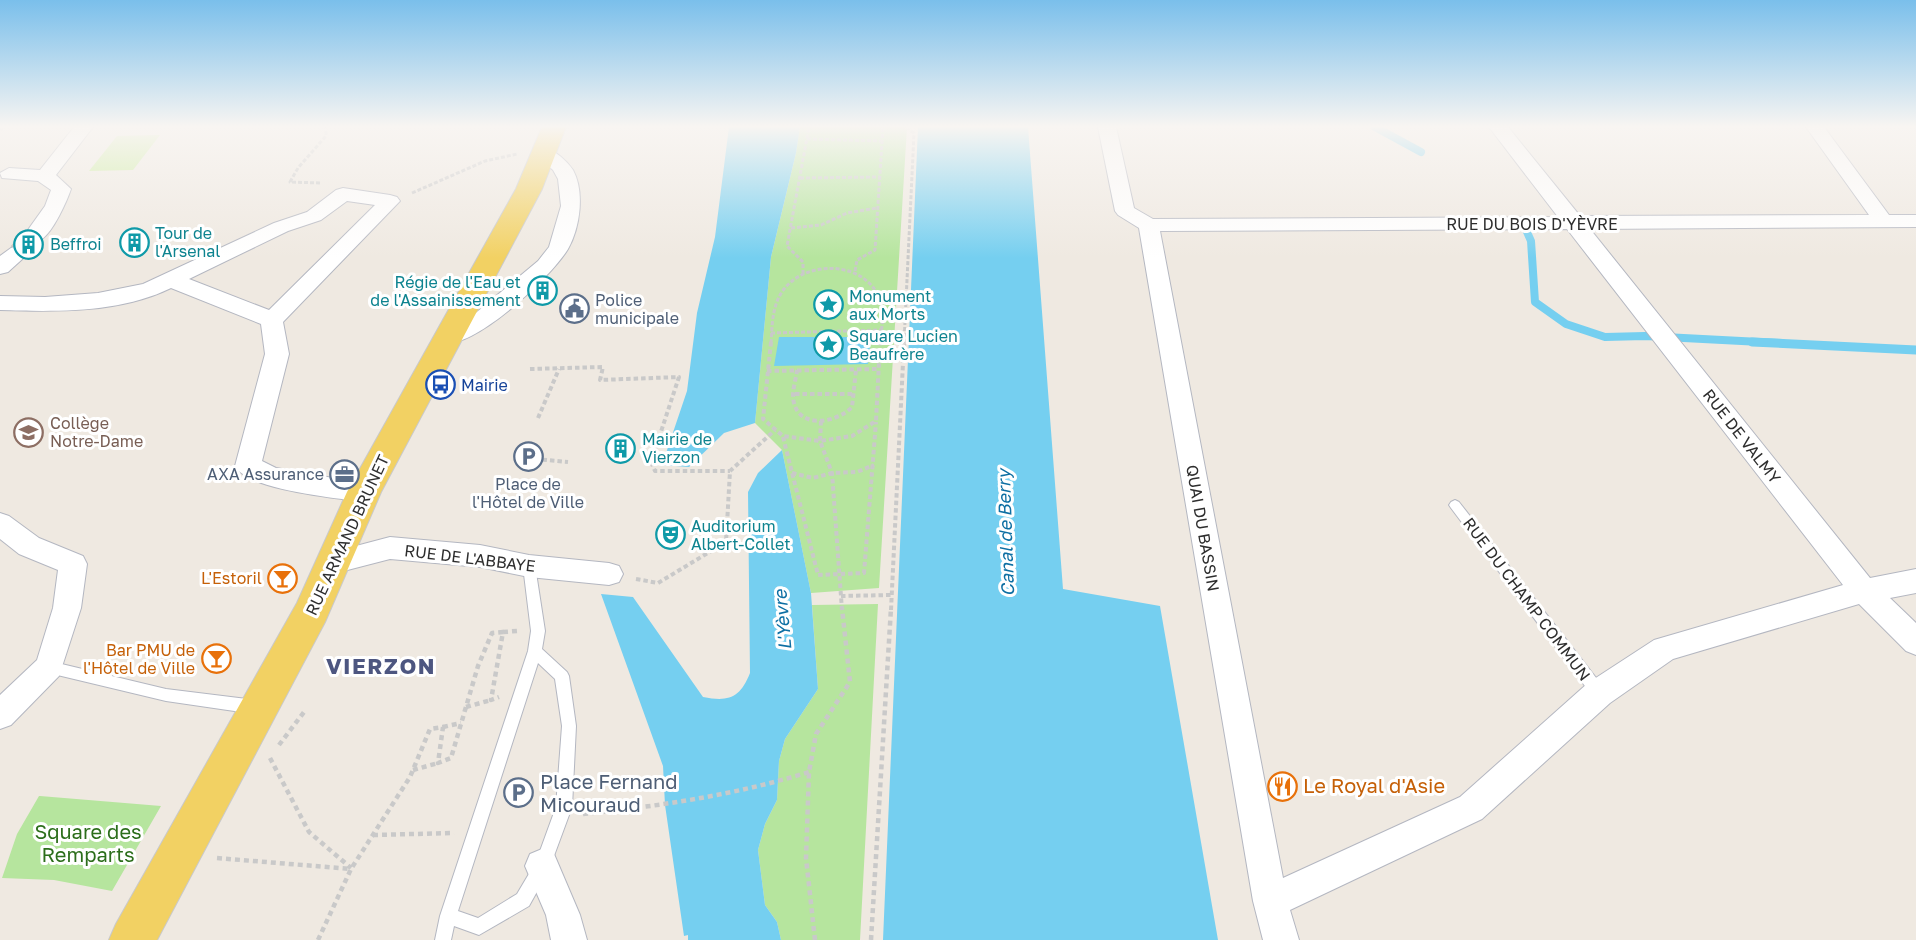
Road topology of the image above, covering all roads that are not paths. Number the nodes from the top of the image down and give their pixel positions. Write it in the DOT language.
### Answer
graph roads {
  1 [pos="49,171"];
  2 [pos="537,171"];
  3 [pos="563,171"];
  4 [pos="1116,171"];
  5 [pos="1532,171"];
  6 [pos="1847,171"];
  7 [pos="9,174"];
  8 [pos="45,176"];
  9 [pos="1884,222"];
  10 [pos="1916,222"];
  11 [pos="1574,224"];
  12 [pos="1149,225"];
  13 [pos="35,234"];
  14 [pos="18,253"];
  15 [pos="0,267"];
  16 [pos="170,280"];
  17 [pos="0,303"];
  18 [pos="272,320"];
  19 [pos="448,338"];
  20 [pos="364,492"];
  21 [pos="1455,505"];
  22 [pos="0,524"];
  23 [pos="332,563"];
  24 [pos="529,566"];
  25 [pos="609,574"];
  26 [pos="1916,581"];
  27 [pos="1864,591"];
  28 [pos="1916,642"];
  29 [pos="536,651"];
  30 [pos="49,667"];
  31 [pos="1599,693"];
  32 [pos="259,707"];
  33 [pos="0,715"];
  34 [pos="542,866"];
  35 [pos="1270,901"];
  36 [pos="448,916"];
  37 [pos="132,940"];
  38 [pos="443,940"];
  39 [pos="569,940"];
  40 [pos="1281,940"];
  1 -- 8 [label="street"];
  2 -- 19 [label="main road, RUE ARMAND BRUNET"];
  3 -- 19 [label="street"];
  4 -- 12 [label="street"];
  5 -- 11 [label="street, RUE DE VALMY"];
  6 -- 9 [label="street"];
  7 -- 8 [label="street"];
  8 -- 13 [label="street"];
  9 -- 10 [label="street, RUE DU BOIS D'YÈVRE"];
  9 -- 11 [label="street, RUE DU BOIS D'YÈVRE"];
  11 -- 12 [label="street, RUE DU BOIS D'YÈVRE"];
  11 -- 27 [label="street, RUE DE VALMY"];
  12 -- 35 [label="street, QUAI DU BASSIN"];
  14 -- 15 [label="street"];
  16 -- 17 [label="street"];
  16 -- 18 [label="street"];
  16 -- 18 [label="street"];
  18 -- 20 [label="street"];
  19 -- 20 [label="main road, RUE ARMAND BRUNET"];
  20 -- 23 [label="main road, RUE ARMAND BRUNET"];
  21 -- 31 [label="lane, RUE DU CHAMP COMMUN"];
  22 -- 30 [label="street"];
  23 -- 24 [label="street, RUE DE L'ABBAYE"];
  23 -- 32 [label="main road, RUE ARMAND BRUNET"];
  24 -- 25 [label="street, RUE DE L'ABBAYE"];
  24 -- 29 [label="lane"];
  26 -- 27 [label="street, RUE DU CHAMP COMMUN"];
  27 -- 28 [label="street, RUE DE VALMY"];
  27 -- 31 [label="street, RUE DU CHAMP COMMUN"];
  29 -- 34 [label="lane"];
  29 -- 36 [label="lane"];
  30 -- 32 [label="lane"];
  30 -- 33 [label="street"];
  31 -- 35 [label="street, RUE DU CHAMP COMMUN"];
  32 -- 37 [label="main road, RUE ARMAND BRUNET"];
  34 -- 36 [label="lane"];
  34 -- 39 [label="street"];
  35 -- 40 [label="street, QUAI DU BASSIN"];
  36 -- 38 [label="lane"];
}
